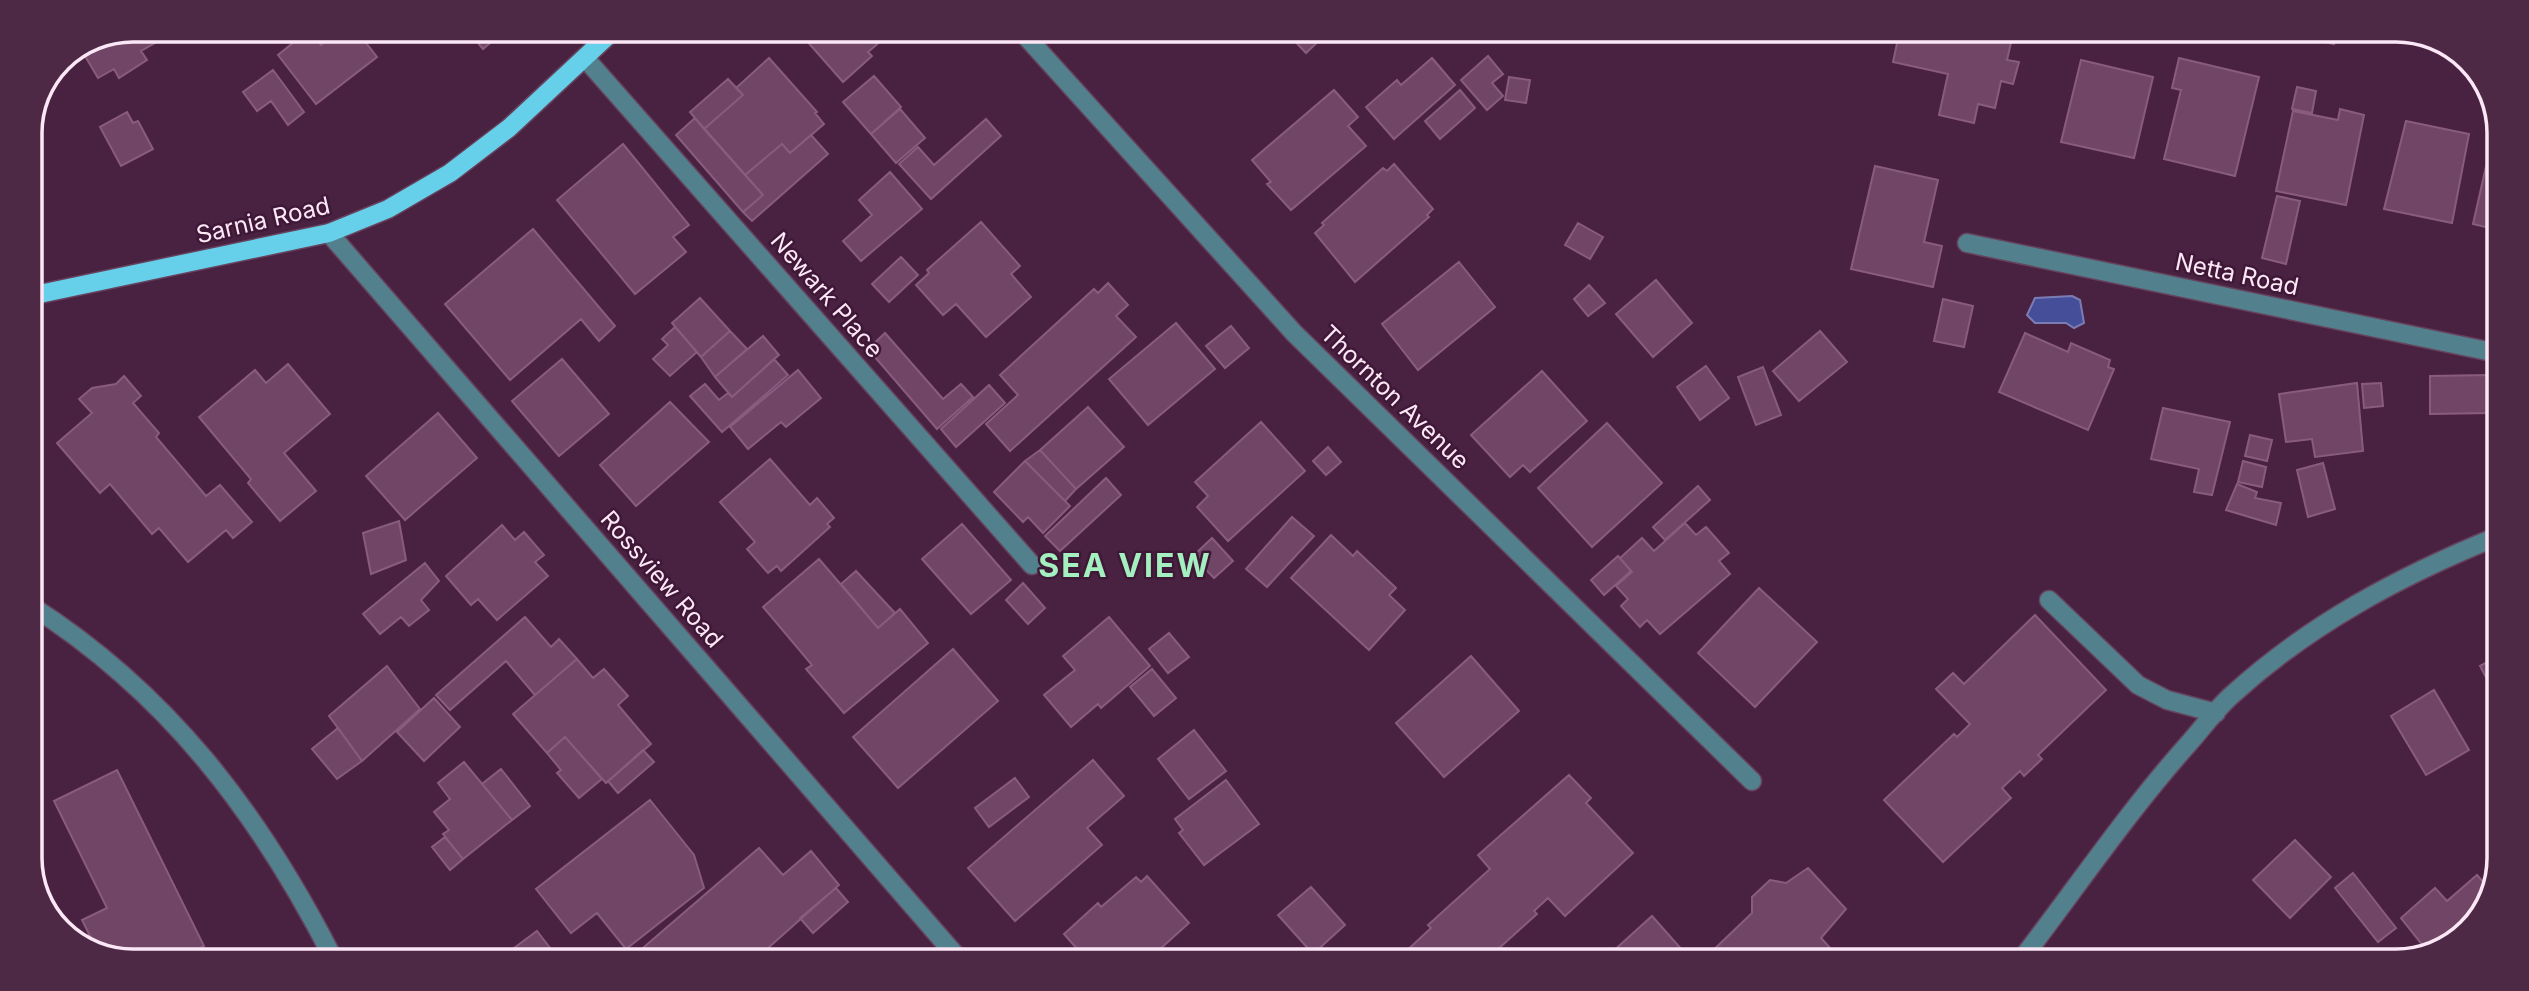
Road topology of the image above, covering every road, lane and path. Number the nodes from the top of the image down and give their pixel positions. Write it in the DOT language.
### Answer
graph roads {
  1 [pos="601,42"];
  2 [pos="1031,42"];
  3 [pos="584,58"];
  4 [pos="329,233"];
  5 [pos="1967,243"];
  6 [pos="42,293"];
  7 [pos="2487,351"];
  8 [pos="2487,541"];
  9 [pos="1032,565"];
  10 [pos="2049,600"];
  11 [pos="42,612"];
  12 [pos="2216,713"];
  13 [pos="1752,781"];
  14 [pos="328,949"];
  15 [pos="950,949"];
  16 [pos="2029,949"];
  1 -- 3 [label="main road, Sarnia Road"];
  2 -- 13 [label="street, Thornton Avenue"];
  3 -- 4 [label="main road, Sarnia Road"];
  3 -- 9 [label="street, Newark Place"];
  4 -- 6 [label="main road, Sarnia Road"];
  4 -- 15 [label="street, Rossview Road"];
  5 -- 7 [label="street, Netta Road"];
  8 -- 12 [label="street"];
  10 -- 12 [label="street"];
  11 -- 14 [label="street"];
  12 -- 16 [label="street"];
}
